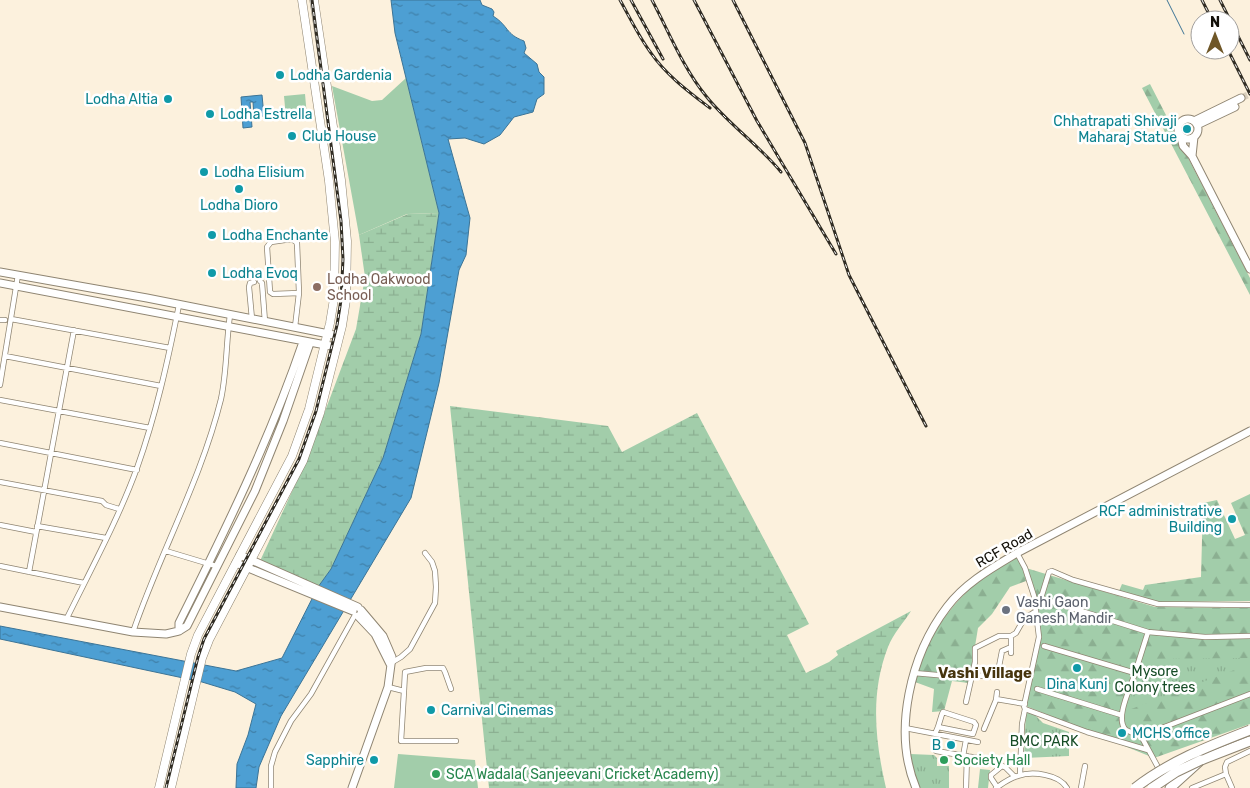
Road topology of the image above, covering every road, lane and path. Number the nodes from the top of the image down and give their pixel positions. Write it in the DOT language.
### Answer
graph roads {
  1 [pos="302,0"];
  2 [pos="314,0"];
  3 [pos="1242,100"];
  4 [pos="1195,123"];
  5 [pos="1181,137"];
  6 [pos="1194,137"];
  7 [pos="1192,156"];
  8 [pos="1250,269"];
  9 [pos="0,272"];
  10 [pos="18,275"];
  11 [pos="260,281"];
  12 [pos="254,282"];
  13 [pos="0,283"];
  14 [pos="16,286"];
  15 [pos="299,293"];
  16 [pos="179,305"];
  17 [pos="230,315"];
  18 [pos="176,316"];
  19 [pos="11,318"];
  20 [pos="252,319"];
  21 [pos="266,322"];
  22 [pos="228,326"];
  23 [pos="295,328"];
  24 [pos="74,330"];
  25 [pos="327,334"];
  26 [pos="339,336"];
  27 [pos="306,342"];
  28 [pos="325,345"];
  29 [pos="336,347"];
  30 [pos="170,348"];
  31 [pos="5,356"];
  32 [pos="67,368"];
  33 [pos="0,385"];
  34 [pos="162,386"];
  35 [pos="0,400"];
  36 [pos="59,411"];
  37 [pos="278,411"];
  38 [pos="286,414"];
  39 [pos="150,428"];
  40 [pos="1250,431"];
  41 [pos="0,443"];
  42 [pos="52,452"];
  43 [pos="137,470"];
  44 [pos="0,482"];
  45 [pos="245,487"];
  46 [pos="45,491"];
  47 [pos="255,491"];
  48 [pos="119,509"];
  49 [pos="0,525"];
  50 [pos="38,526"];
  51 [pos="36,532"];
  52 [pos="106,538"];
  53 [pos="166,551"];
  54 [pos="425,553"];
  55 [pos="1016,553"];
  56 [pos="240,555"];
  57 [pos="251,560"];
  58 [pos="209,563"];
  59 [pos="236,563"];
  60 [pos="0,566"];
  61 [pos="216,566"];
  62 [pos="247,568"];
  63 [pos="29,572"];
  64 [pos="84,583"];
  65 [pos="311,591"];
  66 [pos="1034,596"];
  67 [pos="1041,598"];
  68 [pos="1250,605"];
  69 [pos="0,607"];
  70 [pos="355,610"];
  71 [pos="1036,611"];
  72 [pos="66,620"];
  73 [pos="179,631"];
  74 [pos="133,632"];
  75 [pos="1148,632"];
  76 [pos="1011,636"];
  77 [pos="1250,636"];
  78 [pos="1044,646"];
  79 [pos="1011,647"];
  80 [pos="1010,653"];
  81 [pos="390,664"];
  82 [pos="914,673"];
  83 [pos="1135,674"];
  84 [pos="972,676"];
  85 [pos="388,687"];
  86 [pos="1037,689"];
  87 [pos="451,690"];
  88 [pos="404,692"];
  89 [pos="997,692"];
  90 [pos="1250,694"];
  91 [pos="996,699"];
  92 [pos="966,702"];
  93 [pos="1025,704"];
  94 [pos="1026,709"];
  95 [pos="1121,715"];
  96 [pos="938,727"];
  97 [pos="905,728"];
  98 [pos="984,729"];
  99 [pos="1250,730"];
  100 [pos="935,734"];
  101 [pos="1141,736"];
  102 [pos="966,740"];
  103 [pos="456,741"];
  104 [pos="1250,741"];
  105 [pos="978,742"];
  106 [pos="1148,750"];
  107 [pos="936,751"];
  108 [pos="1250,751"];
  109 [pos="965,756"];
  110 [pos="984,759"];
  111 [pos="1201,760"];
  112 [pos="1085,766"];
  113 [pos="1226,774"];
  114 [pos="1017,776"];
  115 [pos="1147,778"];
  116 [pos="158,788"];
  117 [pos="171,788"];
  118 [pos="271,788"];
  119 [pos="352,788"];
  120 [pos="916,788"];
  121 [pos="966,788"];
  122 [pos="997,788"];
  123 [pos="1067,788"];
  124 [pos="1081,788"];
  125 [pos="1129,788"];
  126 [pos="1135,788"];
  127 [pos="1152,788"];
  128 [pos="1169,788"];
  129 [pos="1192,788"];
  130 [pos="1232,788"];
  1 -- 25 [label="main road"];
  2 -- 26 [label="main road"];
  3 -- 4 [label="street"];
  4 -- 5 [label="street"];
  4 -- 6 [label="street"];
  5 -- 6 [label="street"];
  5 -- 7 [label="street"];
  6 -- 7 [label="street"];
  7 -- 8 [label="street"];
  9 -- 10 [label="street"];
  10 -- 14 [label="street"];
  10 -- 16 [label="street"];
  11 -- 21 [label="street"];
  12 -- 20 [label="street"];
  13 -- 14 [label="street"];
  14 -- 18 [label="street"];
  14 -- 19 [label="street"];
  15 -- 15 [label="street"];
  15 -- 23 [label="street"];
  16 -- 17 [label="street"];
  16 -- 18 [label="street"];
  17 -- 20 [label="street"];
  17 -- 22 [label="street"];
  18 -- 22 [label="street"];
  18 -- 30 [label="street"];
  19 -- 24 [label="street"];
  19 -- 31 [label="street"];
  20 -- 21 [label="street"];
  21 -- 23 [label="street"];
  22 -- 27 [label="street"];
  22 -- 53 [label="street"];
  23 -- 25 [label="street"];
  24 -- 30 [label="street"];
  24 -- 32 [label="street"];
  25 -- 26 [label="street"];
  25 -- 28 [label="main road"];
  26 -- 29 [label="main road"];
  27 -- 28 [label="street"];
  27 -- 37 [label="street"];
  27 -- 38 [label="street"];
  28 -- 29 [label="street"];
  28 -- 56 [label="main road"];
  29 -- 57 [label="main road"];
  30 -- 34 [label="street"];
  31 -- 32 [label="street"];
  31 -- 33 [label="street"];
  32 -- 34 [label="street"];
  32 -- 36 [label="street"];
  34 -- 39 [label="street"];
  35 -- 36 [label="street"];
  36 -- 39 [label="street"];
  36 -- 42 [label="street"];
  37 -- 38 [label="street"];
  37 -- 45 [label="street"];
  38 -- 47 [label="street"];
  39 -- 43 [label="street"];
  40 -- 55 [label="street, RCF Road"];
  41 -- 42 [label="street"];
  42 -- 43 [label="street"];
  42 -- 46 [label="street"];
  43 -- 48 [label="street"];
  44 -- 46 [label="street"];
  45 -- 47 [label="street"];
  45 -- 58 [label="street"];
  46 -- 48 [label="street"];
  46 -- 50 [label="street"];
  47 -- 61 [label="street"];
  48 -- 52 [label="street"];
  49 -- 51 [label="street"];
  50 -- 51 [label="street"];
  50 -- 52 [label="street"];
  51 -- 63 [label="street"];
  52 -- 64 [label="street"];
  53 -- 58 [label="street"];
  53 -- 74 [label="street"];
  54 -- 81 [label="street"];
  55 -- 66 [label="street"];
  55 -- 82 [label="street, RCF Road"];
  56 -- 57 [label="street"];
  56 -- 59 [label="main road"];
  57 -- 62 [label="main road"];
  57 -- 65 [label="street"];
  58 -- 61 [label="street"];
  58 -- 73 [label="street"];
  59 -- 62 [label="street"];
  59 -- 116 [label="main road"];
  60 -- 63 [label="street"];
  61 -- 73 [label="street"];
  62 -- 65 [label="street"];
  62 -- 117 [label="main road"];
  63 -- 64 [label="street"];
  64 -- 72 [label="street"];
  65 -- 70 [label="street"];
  66 -- 67 [label="street"];
  66 -- 71 [label="street"];
  67 -- 68 [label="street"];
  67 -- 75 [label="street"];
  69 -- 72 [label="street"];
  70 -- 81 [label="street"];
  70 -- 118 [label="street"];
  71 -- 76 [label="street"];
  71 -- 93 [label="street"];
  72 -- 74 [label="street"];
  73 -- 74 [label="street"];
  75 -- 77 [label="street"];
  75 -- 83 [label="street"];
  76 -- 79 [label="street"];
  76 -- 84 [label="street"];
  78 -- 83 [label="street"];
  79 -- 80 [label="street"];
  79 -- 84 [label="street"];
  81 -- 85 [label="street"];
  82 -- 84 [label="street"];
  82 -- 97 [label="street, RCF Road"];
  83 -- 95 [label="street"];
  84 -- 92 [label="street"];
  85 -- 88 [label="street"];
  85 -- 119 [label="street"];
  86 -- 95 [label="street"];
  87 -- 88 [label="street"];
  88 -- 103 [label="street"];
  89 -- 91 [label="street"];
  90 -- 101 [label="street"];
  91 -- 93 [label="street"];
  91 -- 98 [label="street"];
  93 -- 94 [label="street"];
  94 -- 106 [label="street"];
  94 -- 114 [label="street"];
  95 -- 101 [label="street"];
  96 -- 96 [label="street"];
  96 -- 100 [label="street"];
  97 -- 100 [label="street"];
  97 -- 120 [label="street, RCF Road"];
  99 -- 115 [label="highway, bridge"];
  100 -- 102 [label="street"];
  101 -- 106 [label="street"];
  102 -- 105 [label="street"];
  102 -- 109 [label="street"];
  104 -- 111 [label="highway"];
  106 -- 128 [label="street"];
  107 -- 109 [label="street"];
  108 -- 113 [label="street"];
  109 -- 110 [label="street"];
  109 -- 121 [label="street"];
  111 -- 127 [label="highway, bridge"];
  111 -- 128 [label="highway, bridge"];
  112 -- 124 [label="street"];
  113 -- 129 [label="street"];
  113 -- 130 [label="street"];
  114 -- 122 [label="street"];
  114 -- 122 [label="street"];
  114 -- 123 [label="street"];
  115 -- 125 [label="highway, bridge"];
  115 -- 126 [label="highway, bridge"];
}
